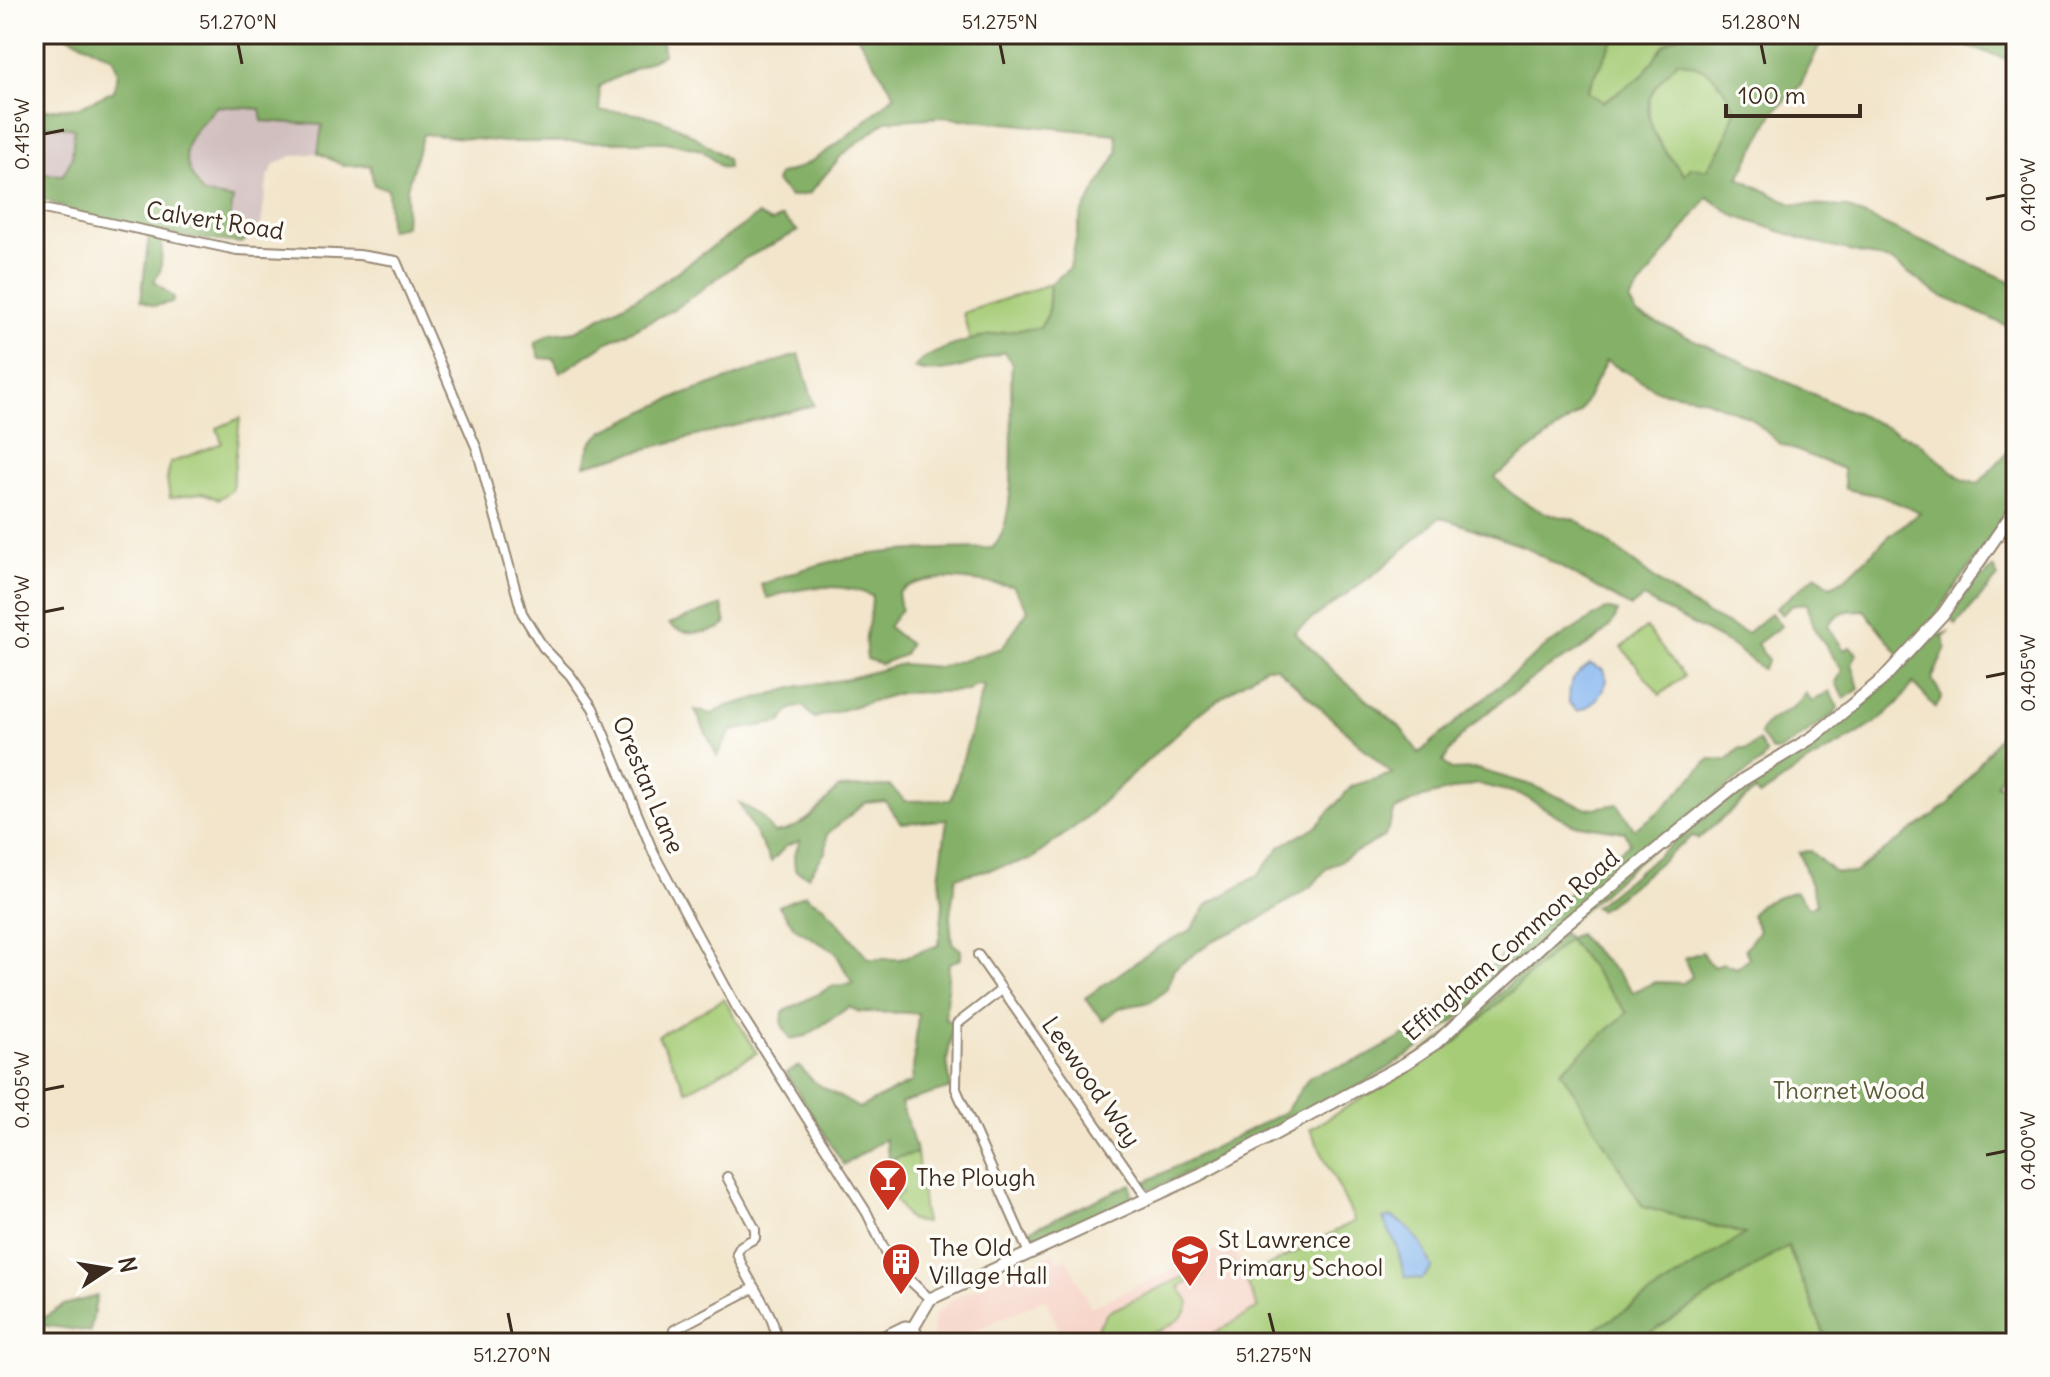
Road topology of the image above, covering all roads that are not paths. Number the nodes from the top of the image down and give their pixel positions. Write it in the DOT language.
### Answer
graph roads {
  1 [pos="34,207"];
  2 [pos="392,258"];
  3 [pos="2016,508"];
  4 [pos="978,955"];
  5 [pos="1001,990"];
  6 [pos="727,1177"];
  7 [pos="1147,1198"];
  8 [pos="1028,1251"];
  9 [pos="752,1289"];
  10 [pos="930,1299"];
  11 [pos="913,1328"];
  12 [pos="674,1330"];
  13 [pos="776,1343"];
  14 [pos="872,1343"];
  15 [pos="920,1343"];
  1 -- 2 [label="street, Calvert Road"];
  2 -- 10 [label="street, Orestan Lane"];
  3 -- 7 [label="street, Effingham Common Road"];
  4 -- 5 [label="street, Leewood Way"];
  5 -- 7 [label="street, Leewood Way"];
  5 -- 8 [label="street"];
  6 -- 9 [label="street"];
  7 -- 8 [label="street, Effingham Common Road"];
  8 -- 10 [label="street, Effingham Common Road"];
  9 -- 12 [label="street"];
  9 -- 13 [label="street"];
  10 -- 11 [label="street"];
  11 -- 14 [label="street"];
  11 -- 15 [label="street"];
}
